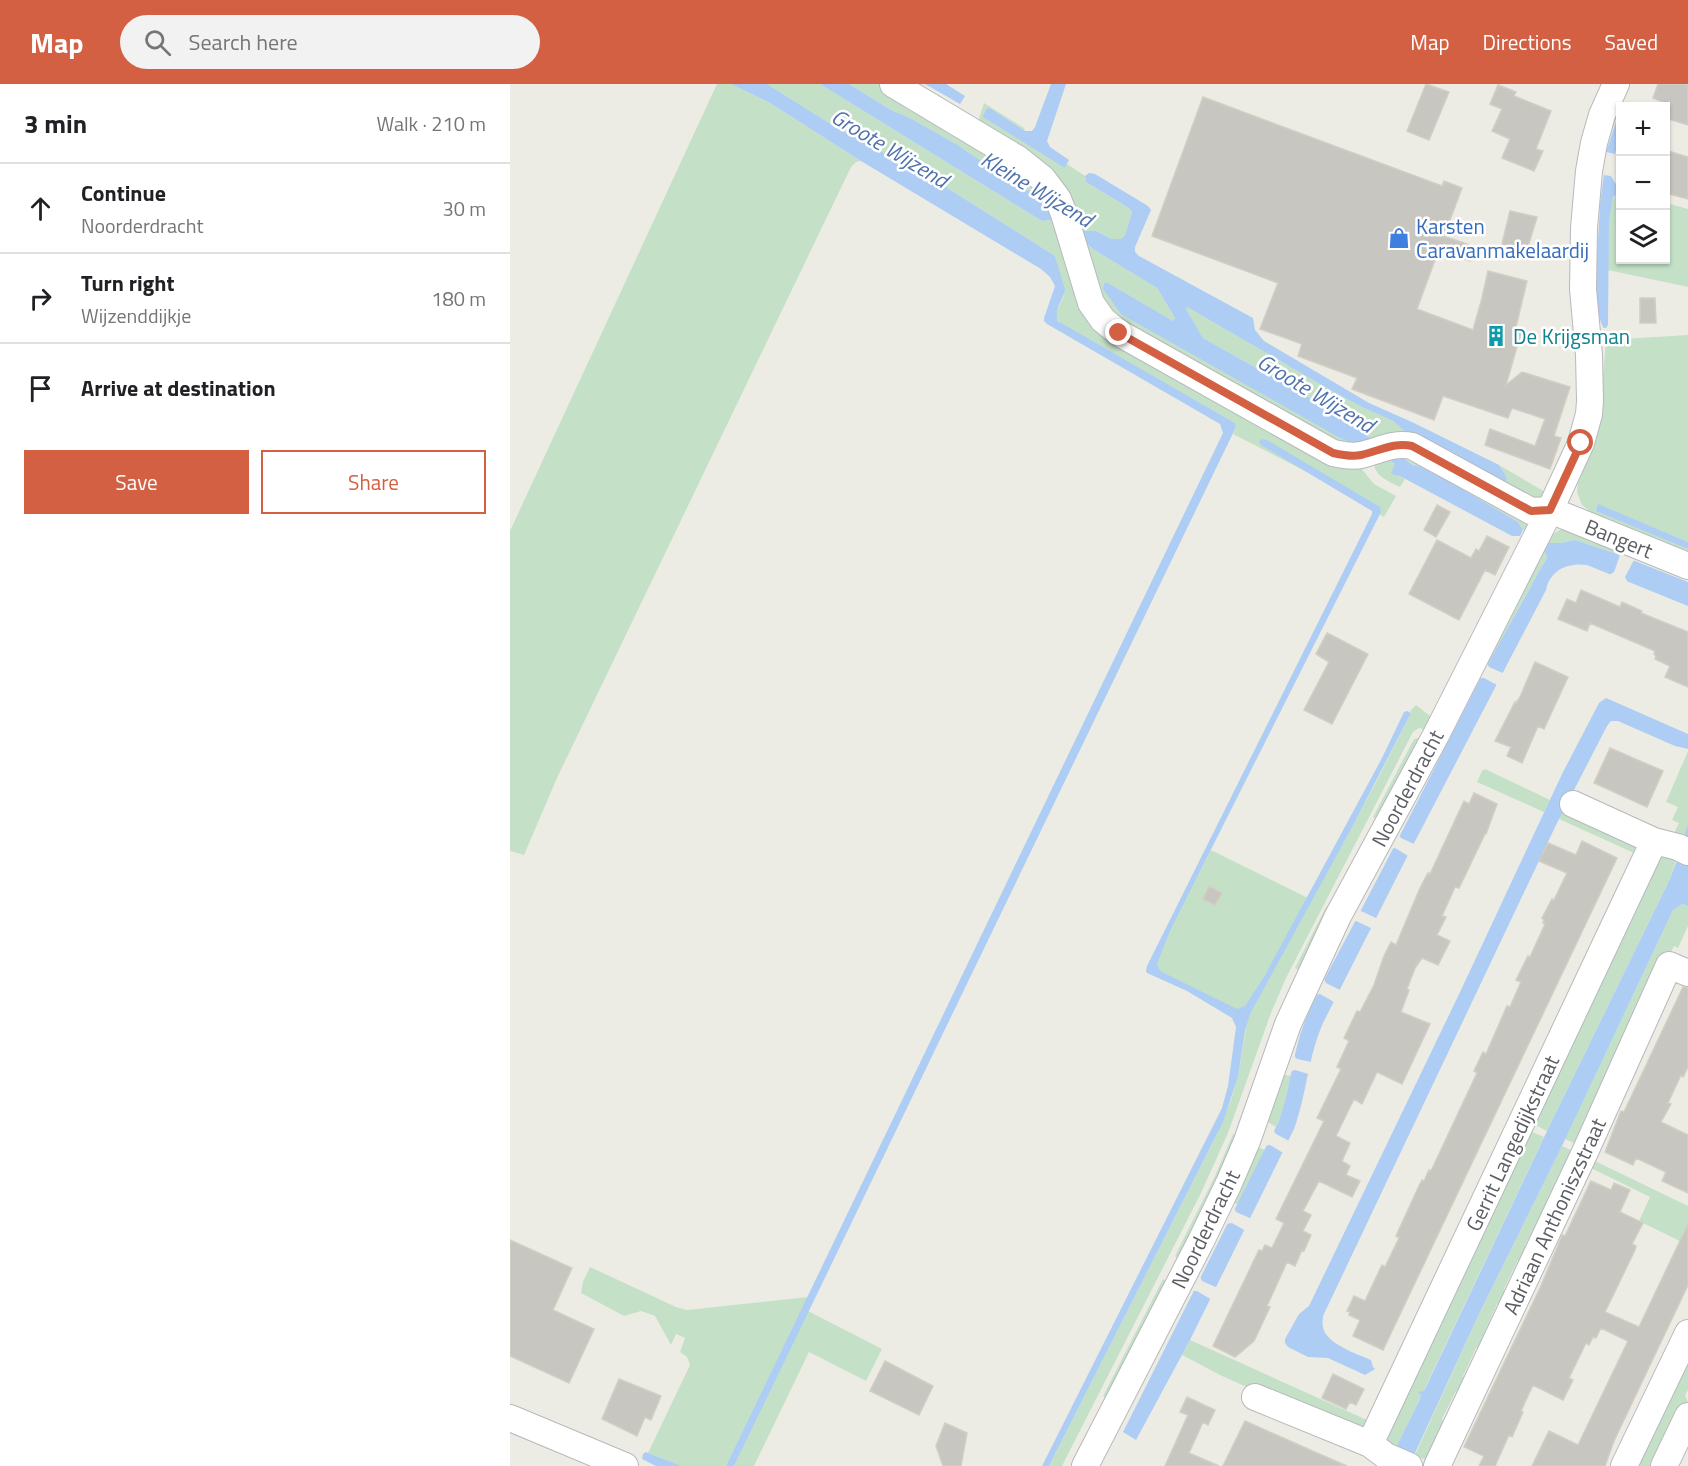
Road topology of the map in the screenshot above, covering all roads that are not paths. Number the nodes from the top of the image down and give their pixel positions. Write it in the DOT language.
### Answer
graph roads {
  1 [pos="893,84"];
  2 [pos="1616,84"];
  3 [pos="1550,510"];
  4 [pos="1688,566"];
  5 [pos="1573,804"];
  6 [pos="1673,847"];
  7 [pos="1679,969"];
  8 [pos="1688,1333"];
  9 [pos="1255,1397"];
  10 [pos="1688,1416"];
  11 [pos="510,1418"];
  12 [pos="1388,1455"];
  13 [pos="625,1466"];
  14 [pos="1085,1466"];
  15 [pos="1437,1466"];
  16 [pos="1624,1466"];
  17 [pos="1664,1466"];
  1 -- 3 [label="street, Bangert"];
  2 -- 3 [label="street, Noorderdracht"];
  3 -- 4 [label="street, Bangert"];
  3 -- 14 [label="street, Noorderdracht"];
  5 -- 6 [label="street"];
  6 -- 12 [label="street, Gerrit Langedijkstraat"];
  7 -- 15 [label="street, Adriaan Anthoniszstraat"];
  8 -- 16 [label="street"];
  9 -- 12 [label="street"];
  10 -- 17 [label="street"];
  11 -- 13 [label="street"];
}
